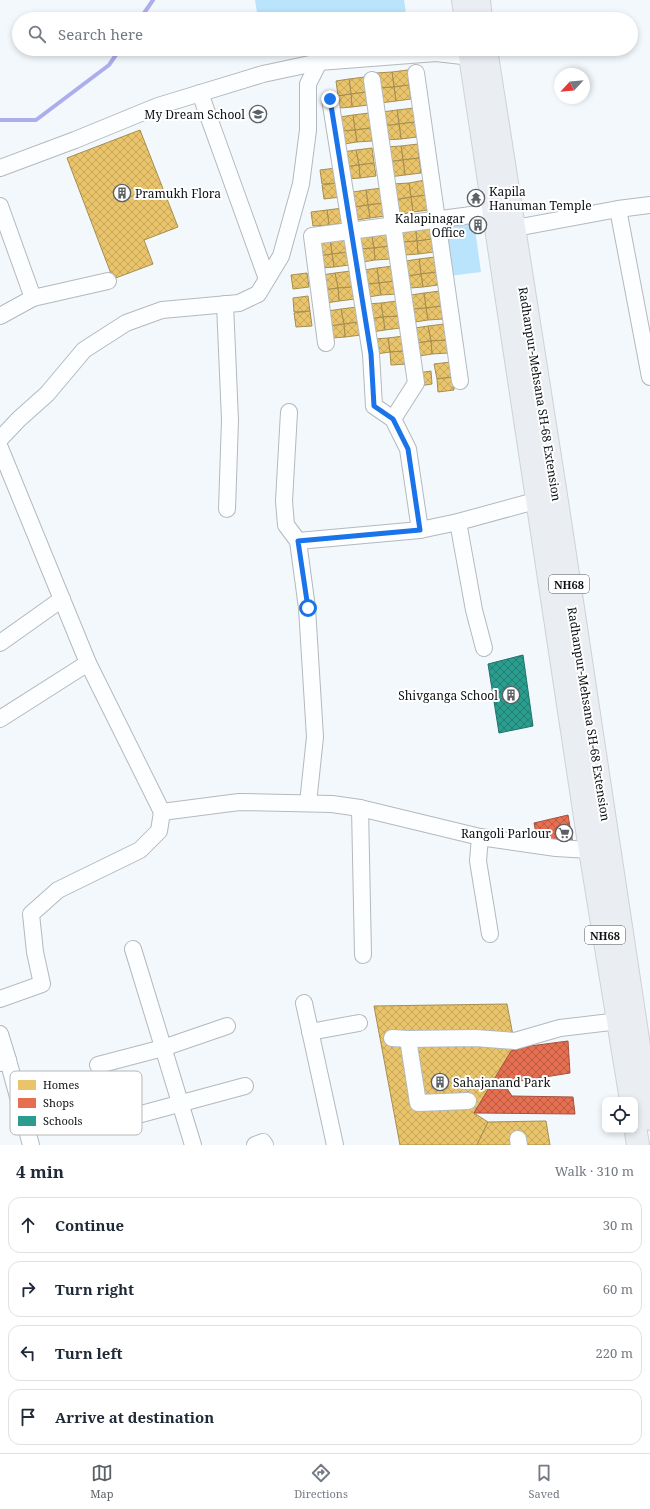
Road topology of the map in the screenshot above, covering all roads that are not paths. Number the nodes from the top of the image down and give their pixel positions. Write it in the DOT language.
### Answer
graph roads {
  1 [pos="463,0"];
  2 [pos="479,0"];
  3 [pos="465,12"];
  4 [pos="481,12"];
  5 [pos="397,56"];
  6 [pos="478,56"];
  7 [pos="319,62"];
  8 [pos="416,73"];
  9 [pos="372,80"];
  10 [pos="200,93"];
  11 [pos="330,99"];
  12 [pos="0,168"];
  13 [pos="650,205"];
  14 [pos="0,206"];
  15 [pos="618,209"];
  16 [pos="436,220"];
  17 [pos="502,224"];
  18 [pos="393,225"];
  19 [pos="351,231"];
  20 [pos="267,279"];
  21 [pos="108,281"];
  22 [pos="33,298"];
  23 [pos="225,304"];
  24 [pos="0,316"];
  25 [pos="326,343"];
  26 [pos="650,377"];
  27 [pos="460,382"];
  28 [pos="289,412"];
  29 [pos="393,419"];
  30 [pos="0,439"];
  31 [pos="0,448"];
  32 [pos="547,497"];
  33 [pos="227,509"];
  34 [pos="458,522"];
  35 [pos="420,530"];
  36 [pos="298,541"];
  37 [pos="62,599"];
  38 [pos="0,643"];
  39 [pos="484,648"];
  40 [pos="88,663"];
  41 [pos="0,720"];
  42 [pos="308,803"];
  43 [pos="360,808"];
  44 [pos="162,812"];
  45 [pos="480,837"];
  46 [pos="590,850"];
  47 [pos="490,934"];
  48 [pos="133,949"];
  49 [pos="363,955"];
  50 [pos="0,999"];
  51 [pos="304,1003"];
  52 [pos="619,1021"];
  53 [pos="359,1023"];
  54 [pos="227,1026"];
  55 [pos="310,1032"];
  56 [pos="0,1034"];
  57 [pos="392,1038"];
  58 [pos="408,1039"];
  59 [pos="163,1048"];
  60 [pos="4,1061"];
  61 [pos="98,1065"];
  62 [pos="10,1080"];
  63 [pos="245,1086"];
  64 [pos="638,1086"];
  65 [pos="468,1101"];
  66 [pos="180,1103"];
  67 [pos="142,1114"];
  68 [pos="650,1119"];
  69 [pos="636,1133"];
  70 [pos="28,1135"];
  71 [pos="31,1145"];
  72 [pos="193,1145"];
  73 [pos="255,1145"];
  74 [pos="265,1145"];
  75 [pos="335,1145"];
  76 [pos="638,1145"];
  1 -- 3 [label="highway"];
  2 -- 4 [label="highway"];
  5 -- 7 [label="street"];
  6 -- 17 [label="highway, Radhanpur-Mehsana SH-68 Extension / NH68"];
  7 -- 10 [label="street"];
  7 -- 20 [label="street"];
  8 -- 16 [label="street"];
  9 -- 18 [label="street"];
  10 -- 12 [label="street"];
  10 -- 20 [label="street"];
  11 -- 19 [label="street"];
  13 -- 15 [label="street"];
  14 -- 22 [label="street"];
  15 -- 17 [label="street"];
  15 -- 26 [label="street"];
  16 -- 17 [label="street"];
  16 -- 18 [label="street"];
  16 -- 27 [label="street"];
  17 -- 32 [label="highway, Radhanpur-Mehsana SH-68 Extension / NH68"];
  18 -- 19 [label="street"];
  18 -- 29 [label="street"];
  19 -- 25 [label="street"];
  19 -- 29 [label="street"];
  20 -- 23 [label="street"];
  21 -- 22 [label="street"];
  22 -- 24 [label="street"];
  23 -- 30 [label="street"];
  23 -- 33 [label="street"];
  28 -- 36 [label="street"];
  29 -- 35 [label="street"];
  31 -- 37 [label="street"];
  32 -- 34 [label="street"];
  32 -- 46 [label="highway, NH68"];
  32 -- 64 [label="highway, Radhanpur-Mehsana SH-68 Extension / NH68"];
  34 -- 35 [label="street"];
  34 -- 39 [label="street"];
  35 -- 36 [label="street"];
  36 -- 42 [label="street"];
  37 -- 38 [label="street"];
  37 -- 40 [label="street"];
  40 -- 41 [label="street"];
  40 -- 44 [label="street"];
  42 -- 43 [label="street"];
  42 -- 44 [label="street"];
  43 -- 45 [label="street"];
  43 -- 49 [label="street"];
  44 -- 50 [label="street"];
  45 -- 46 [label="street"];
  45 -- 47 [label="street"];
  46 -- 52 [label="highway, NH68"];
  48 -- 59 [label="street"];
  51 -- 55 [label="street"];
  52 -- 58 [label="street"];
  52 -- 64 [label="highway, NH68"];
  53 -- 55 [label="street"];
  54 -- 59 [label="street"];
  55 -- 75 [label="street"];
  56 -- 60 [label="street"];
  57 -- 58 [label="street"];
  58 -- 65 [label="street"];
  59 -- 61 [label="street"];
  59 -- 66 [label="street"];
  60 -- 62 [label="street"];
  63 -- 66 [label="street"];
  64 -- 68 [label="highway, Radhanpur-Mehsana SH-68 Extension / NH68"];
  66 -- 67 [label="street"];
  66 -- 72 [label="street"];
  69 -- 76 [label="highway"];
  70 -- 71 [label="street"];
  73 -- 74 [label="street"];
}
